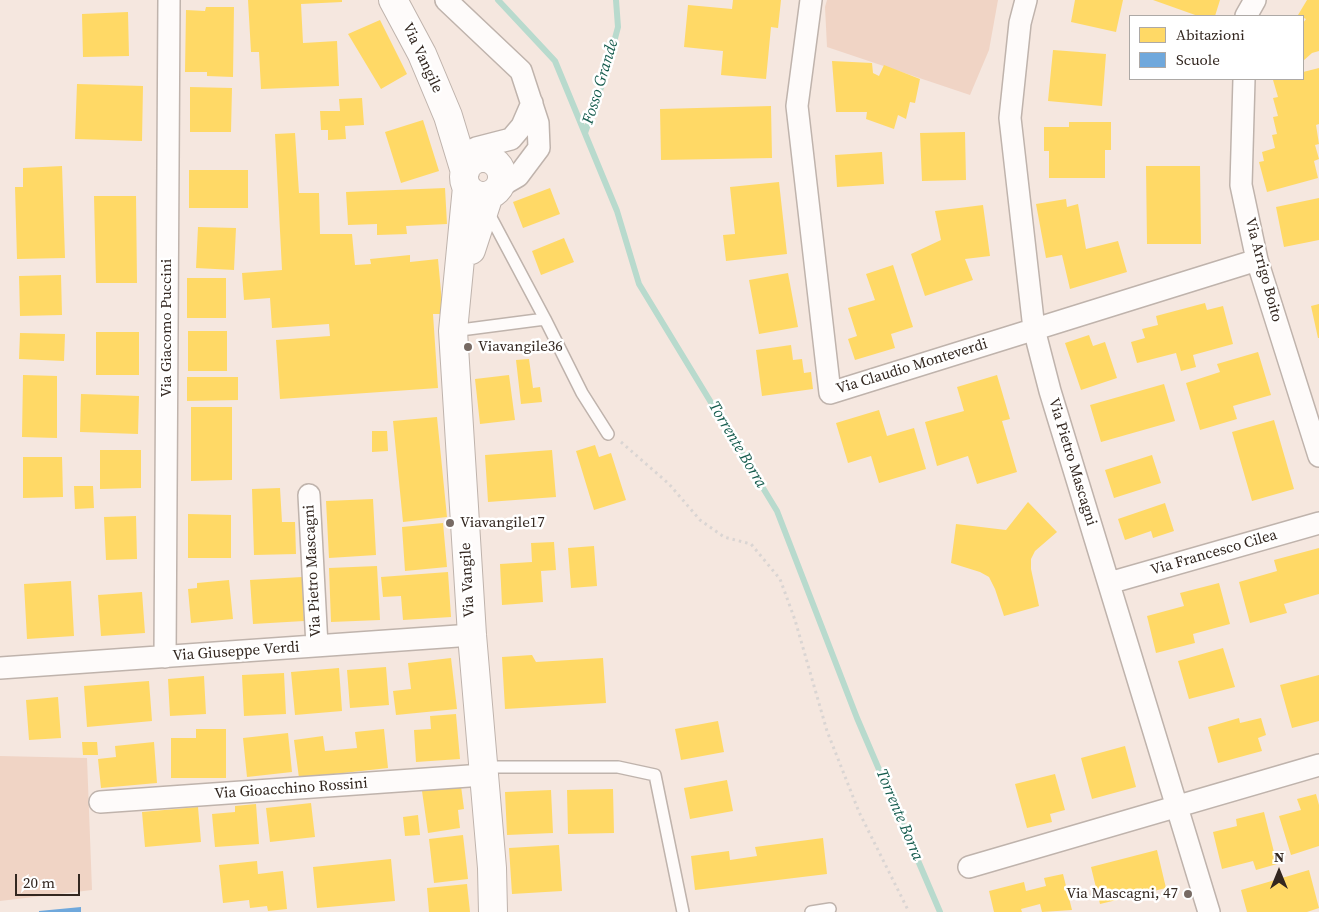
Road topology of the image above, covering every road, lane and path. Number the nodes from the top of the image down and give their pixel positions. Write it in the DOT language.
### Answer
graph roads {
  1 [pos="169,0"];
  2 [pos="393,0"];
  3 [pos="446,0"];
  4 [pos="811,0"];
  5 [pos="1026,0"];
  6 [pos="1255,0"];
  7 [pos="1247,15"];
  8 [pos="1244,80"];
  9 [pos="532,103"];
  10 [pos="481,179"];
  11 [pos="1257,260"];
  12 [pos="545,319"];
  13 [pos="454,324"];
  14 [pos="1034,329"];
  15 [pos="608,434"];
  16 [pos="1319,456"];
  17 [pos="309,495"];
  18 [pos="1319,523"];
  19 [pos="1109,583"];
  20 [pos="472,635"];
  21 [pos="317,646"];
  22 [pos="165,657"];
  23 [pos="0,668"];
  24 [pos="1319,764"];
  25 [pos="483,771"];
  26 [pos="100,802"];
  27 [pos="1178,807"];
  28 [pos="969,867"];
  29 [pos="830,909"];
  30 [pos="493,912"];
  31 [pos="683,912"];
  32 [pos="811,912"];
  33 [pos="908,912"];
  34 [pos="1209,912"];
  1 -- 22 [label="street, Via Giacomo Puccini"];
  2 -- 10 [label="street, Via Vangile"];
  3 -- 9 [label="street"];
  4 -- 14 [label="street, Via Claudio Monteverdi"];
  5 -- 14 [label="street, Via Pietro Mascagni"];
  6 -- 7 [label="street"];
  8 -- 11 [label="street, Via Arrigo Boito"];
  9 -- 10 [label="street"];
  9 -- 10 [label="street"];
  10 -- 12 [label="lane"];
  10 -- 13 [label="street, Via Vangile"];
  11 -- 14 [label="street, Via Claudio Monteverdi"];
  11 -- 16 [label="street, Via Arrigo Boito"];
  12 -- 13 [label="lane"];
  12 -- 15 [label="lane"];
  13 -- 20 [label="street, Via Vangile"];
  14 -- 19 [label="street, Via Pietro Mascagni"];
  15 -- 33 [label="path"];
  17 -- 21 [label="street, Via Pietro Mascagni"];
  18 -- 19 [label="street, Via Francesco Cilea"];
  19 -- 27 [label="street, Via Pietro Mascagni"];
  20 -- 21 [label="street, Via Giuseppe Verdi"];
  20 -- 25 [label="street, Via Vangile"];
  21 -- 22 [label="street, Via Giuseppe Verdi"];
  22 -- 23 [label="street, Via Giuseppe Verdi"];
  24 -- 27 [label="street"];
  25 -- 26 [label="street, Via Gioacchino Rossini"];
  25 -- 30 [label="street, Via Vangile"];
  25 -- 31 [label="lane"];
  27 -- 28 [label="street"];
  27 -- 34 [label="street, Via Pietro Mascagni"];
  29 -- 32 [label="lane"];
}
